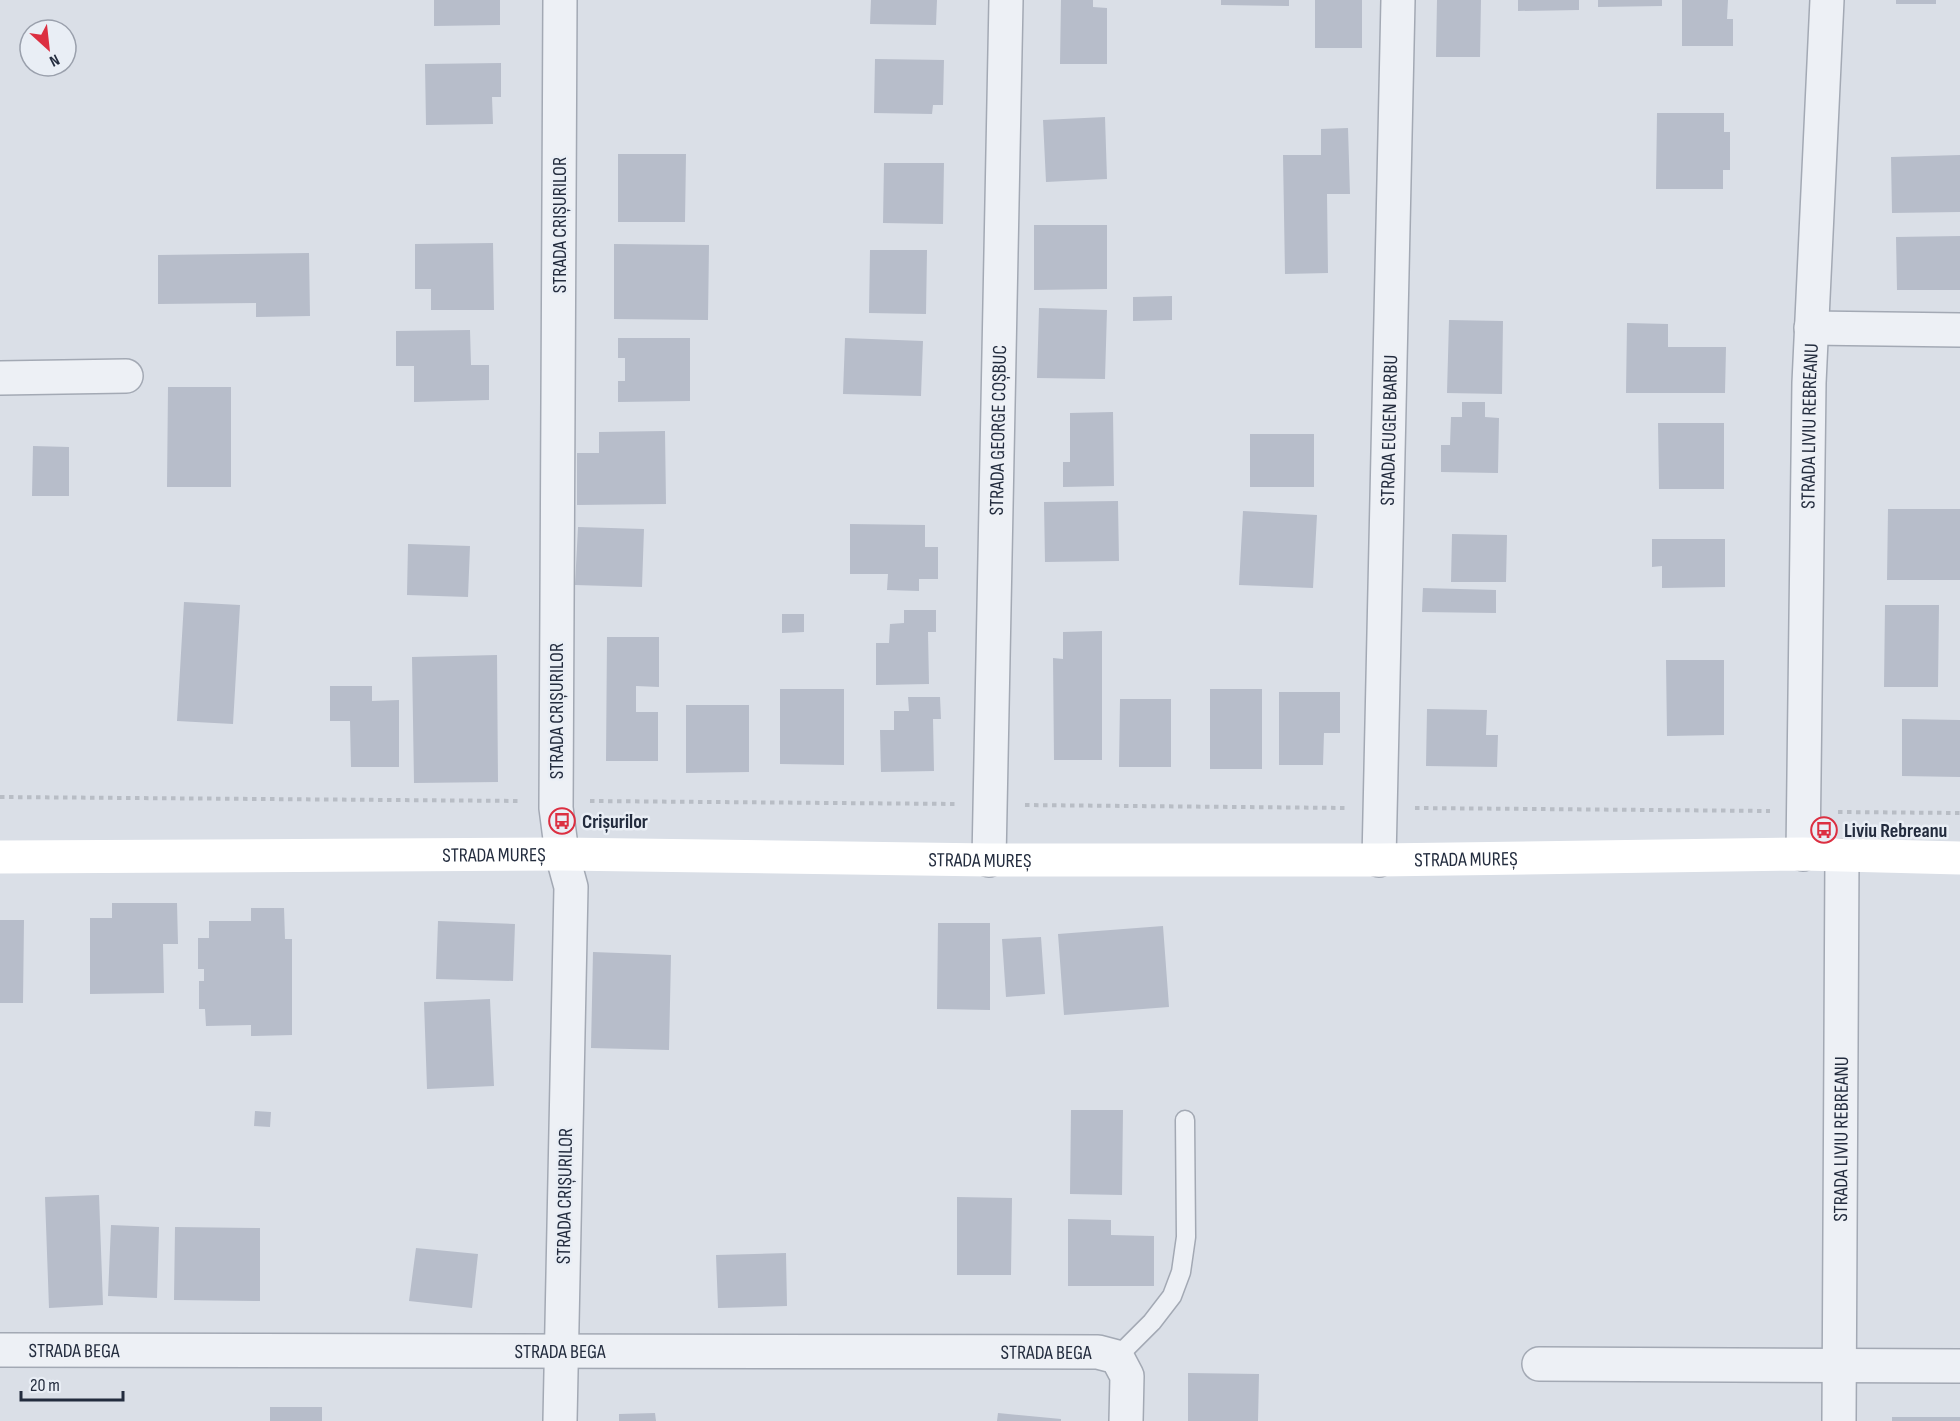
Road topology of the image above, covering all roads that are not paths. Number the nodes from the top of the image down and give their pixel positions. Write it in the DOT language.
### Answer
graph roads {
  1 [pos="560,0"];
  2 [pos="1006,0"];
  3 [pos="1398,0"];
  4 [pos="1827,0"];
  5 [pos="1811,328"];
  6 [pos="1960,330"];
  7 [pos="126,376"];
  8 [pos="0,378"];
  9 [pos="562,854"];
  10 [pos="1803,854"];
  11 [pos="1842,856"];
  12 [pos="0,857"];
  13 [pos="1960,858"];
  14 [pos="989,860"];
  15 [pos="1379,860"];
  16 [pos="1185,1120"];
  17 [pos="0,1350"];
  18 [pos="561,1352"];
  19 [pos="1117,1357"];
  20 [pos="1539,1364"];
  21 [pos="1839,1365"];
  22 [pos="1960,1366"];
  23 [pos="560,1421"];
  24 [pos="1126,1421"];
  25 [pos="1839,1421"];
  1 -- 9 [label="street, STRADA CRIȘURILOR"];
  2 -- 14 [label="street, STRADA GEORGE COȘBUC"];
  3 -- 15 [label="street, STRADA EUGEN BARBU"];
  4 -- 5 [label="street, STRADA LIVIU REBREANU"];
  5 -- 6 [label="street"];
  5 -- 10 [label="street, STRADA LIVIU REBREANU"];
  7 -- 8 [label="street"];
  9 -- 12 [label="street, STRADA MUREȘ"];
  9 -- 14 [label="street, STRADA MUREȘ"];
  9 -- 18 [label="street, STRADA CRIȘURILOR"];
  10 -- 11 [label="street, STRADA MUREȘ"];
  10 -- 15 [label="street, STRADA MUREȘ"];
  11 -- 13 [label="street, STRADA MUREȘ"];
  11 -- 21 [label="street, STRADA LIVIU REBREANU"];
  14 -- 15 [label="street, STRADA MUREȘ"];
  16 -- 19 [label="lane"];
  17 -- 18 [label="street, STRADA BEGA"];
  18 -- 19 [label="street, STRADA BEGA"];
  18 -- 23 [label="street, STRADA CRIȘURILOR"];
  19 -- 24 [label="street"];
  20 -- 21 [label="street"];
  21 -- 22 [label="street"];
  21 -- 25 [label="street, STRADA LIVIU REBREANU"];
}
